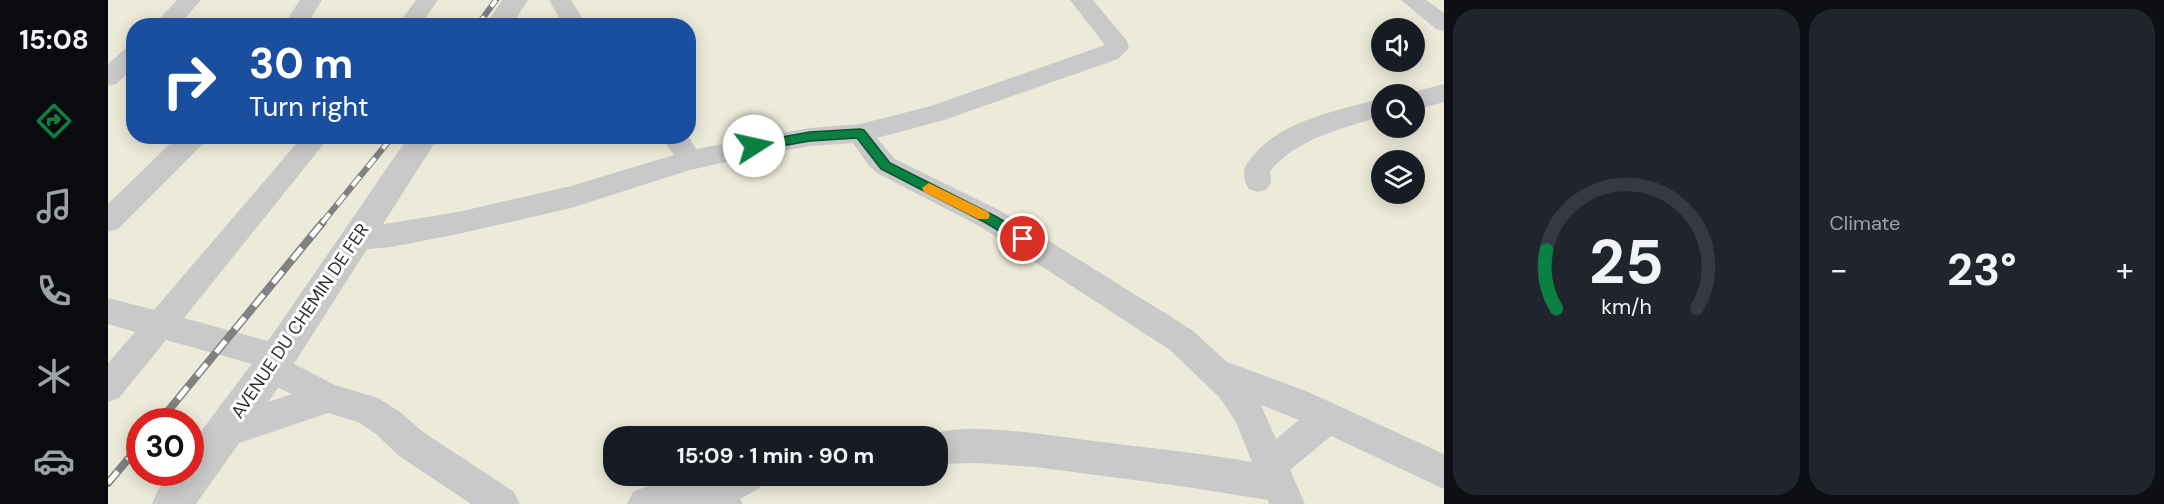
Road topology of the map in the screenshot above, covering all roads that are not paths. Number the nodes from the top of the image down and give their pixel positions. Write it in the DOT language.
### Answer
graph roads {
  1 [pos="190,0"];
  2 [pos="311,0"];
  3 [pos="427,0"];
  4 [pos="515,0"];
  5 [pos="560,0"];
  6 [pos="1081,0"];
  7 [pos="1412,0"];
  8 [pos="172,18"];
  9 [pos="299,18"];
  10 [pos="414,18"];
  11 [pos="503,18"];
  12 [pos="571,18"];
  13 [pos="1444,24"];
  14 [pos="126,61"];
  15 [pos="108,78"];
  16 [pos="1444,93"];
  17 [pos="1425,98"];
  18 [pos="1371,111"];
  19 [pos="860,133"];
  20 [pos="187,144"];
  21 [pos="311,144"];
  22 [pos="419,144"];
  23 [pos="680,144"];
  24 [pos="690,160"];
  25 [pos="1258,183"];
  26 [pos="108,221"];
  27 [pos="358,238"];
  28 [pos="108,311"];
  29 [pos="162,325"];
  30 [pos="275,363"];
  31 [pos="1219,374"];
  32 [pos="108,387"];
  33 [pos="328,398"];
  34 [pos="1329,417"];
  35 [pos="224,432"];
  36 [pos="948,447"];
  37 [pos="1444,472"];
  38 [pos="1279,484"];
  39 [pos="731,486"];
  40 [pos="720,501"];
  41 [pos="172,504"];
  42 [pos="502,504"];
  43 [pos="645,504"];
  1 -- 8 [label="street"];
  2 -- 9 [label="street"];
  3 -- 10 [label="street"];
  4 -- 11 [label="street"];
  5 -- 12 [label="street"];
  6 -- 19 [label="street"];
  7 -- 13 [label="street"];
  14 -- 15 [label="street"];
  16 -- 17 [label="street"];
  18 -- 25 [label="street"];
  19 -- 24 [label="street"];
  19 -- 31 [label="street"];
  20 -- 26 [label="street"];
  21 -- 29 [label="street"];
  22 -- 27 [label="street, AVENUE DU CHEMIN DE FER"];
  23 -- 24 [label="street"];
  24 -- 27 [label="street"];
  27 -- 30 [label="street, AVENUE DU CHEMIN DE FER"];
  28 -- 29 [label="street"];
  29 -- 30 [label="street"];
  29 -- 32 [label="street"];
  30 -- 33 [label="street"];
  30 -- 35 [label="street, AVENUE DU CHEMIN DE FER"];
  31 -- 34 [label="street"];
  31 -- 38 [label="street"];
  33 -- 35 [label="street"];
  33 -- 42 [label="street"];
  34 -- 37 [label="street"];
  34 -- 38 [label="street"];
  35 -- 41 [label="street, AVENUE DU CHEMIN DE FER"];
  36 -- 38 [label="street"];
  39 -- 40 [label="street"];
  40 -- 43 [label="street"];
}
